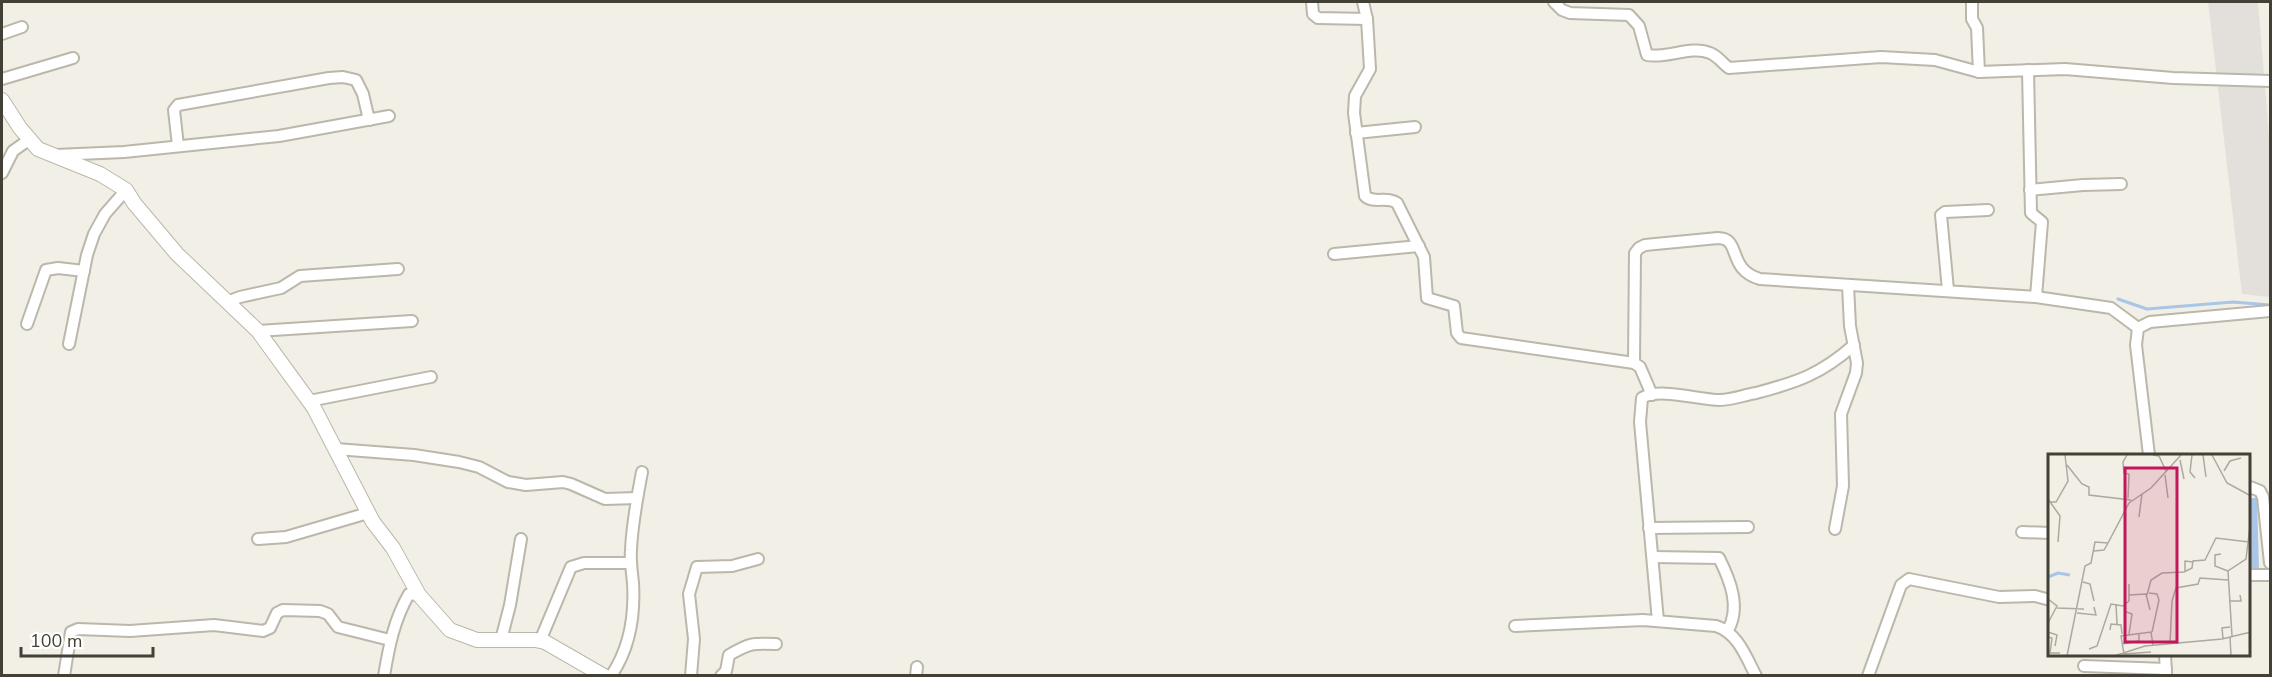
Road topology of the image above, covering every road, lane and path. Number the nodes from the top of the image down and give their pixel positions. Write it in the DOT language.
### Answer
graph roads {
  1 [pos="1312,2"];
  2 [pos="1363,2"];
  3 [pos="1554,2"];
  4 [pos="1972,2"];
  5 [pos="1367,19"];
  6 [pos="22,27"];
  7 [pos="2,34"];
  8 [pos="73,58"];
  9 [pos="2028,70"];
  10 [pos="1979,72"];
  11 [pos="2,79"];
  12 [pos="2271,81"];
  13 [pos="2,100"];
  14 [pos="389,116"];
  15 [pos="369,120"];
  16 [pos="1415,127"];
  17 [pos="1356,133"];
  18 [pos="30,139"];
  19 [pos="178,146"];
  20 [pos="53,155"];
  21 [pos="2,173"];
  22 [pos="2121,184"];
  23 [pos="126,190"];
  24 [pos="2030,190"];
  25 [pos="1988,210"];
  26 [pos="1419,246"];
  27 [pos="1334,254"];
  28 [pos="398,269"];
  29 [pos="84,271"];
  30 [pos="1848,285"];
  31 [pos="1948,290"];
  32 [pos="2036,297"];
  33 [pos="227,302"];
  34 [pos="2271,311"];
  35 [pos="412,321"];
  36 [pos="27,324"];
  37 [pos="2138,328"];
  38 [pos="258,331"];
  39 [pos="69,344"];
  40 [pos="1850,349"];
  41 [pos="1634,363"];
  42 [pos="431,377"];
  43 [pos="1652,394"];
  44 [pos="309,401"];
  45 [pos="336,449"];
  46 [pos="2149,454"];
  47 [pos="642,472"];
  48 [pos="2251,487"];
  49 [pos="637,498"];
  50 [pos="368,513"];
  51 [pos="1748,527"];
  52 [pos="1649,528"];
  53 [pos="1835,530"];
  54 [pos="2022,532"];
  55 [pos="2048,533"];
  56 [pos="521,538"];
  57 [pos="258,539"];
  58 [pos="1653,557"];
  59 [pos="758,559"];
  60 [pos="631,563"];
  61 [pos="2271,563"];
  62 [pos="2251,575"];
  63 [pos="2271,575"];
  64 [pos="419,595"];
  65 [pos="2048,599"];
  66 [pos="1658,621"];
  67 [pos="1515,626"];
  68 [pos="1728,630"];
  69 [pos="390,640"];
  70 [pos="501,640"];
  71 [pos="540,641"];
  72 [pos="776,644"];
  73 [pos="2165,656"];
  74 [pos="2084,666"];
  75 [pos="2166,672"];
  76 [pos="64,675"];
  77 [pos="384,675"];
  78 [pos="604,675"];
  79 [pos="611,675"];
  80 [pos="691,675"];
  81 [pos="721,675"];
  82 [pos="1756,675"];
  83 [pos="1868,675"];
  1 -- 5 [label="street"];
  2 -- 5 [label="street"];
  3 -- 10 [label="street"];
  4 -- 10 [label="street"];
  5 -- 17 [label="street"];
  6 -- 7 [label="street"];
  8 -- 11 [label="street"];
  9 -- 10 [label="street"];
  9 -- 12 [label="street"];
  9 -- 24 [label="street"];
  13 -- 18 [label="street"];
  14 -- 15 [label="street"];
  15 -- 19 [label="street"];
  15 -- 19 [label="street"];
  16 -- 17 [label="street"];
  17 -- 26 [label="street"];
  18 -- 20 [label="street"];
  18 -- 21 [label="street"];
  19 -- 20 [label="street"];
  20 -- 23 [label="street"];
  22 -- 24 [label="street"];
  23 -- 29 [label="street"];
  23 -- 33 [label="street"];
  24 -- 32 [label="street"];
  25 -- 31 [label="street"];
  26 -- 27 [label="street"];
  26 -- 41 [label="street"];
  28 -- 33 [label="street"];
  29 -- 36 [label="street"];
  29 -- 39 [label="street"];
  30 -- 31 [label="street"];
  30 -- 40 [label="street"];
  30 -- 41 [label="street"];
  31 -- 32 [label="street"];
  32 -- 37 [label="street"];
  33 -- 38 [label="street"];
  34 -- 37 [label="street"];
  35 -- 38 [label="street"];
  37 -- 46 [label="street"];
  38 -- 44 [label="street"];
  40 -- 43 [label="street"];
  40 -- 53 [label="street"];
  41 -- 43 [label="street"];
  42 -- 44 [label="street"];
  43 -- 52 [label="street"];
  44 -- 45 [label="street"];
  45 -- 49 [label="street"];
  45 -- 50 [label="street"];
  47 -- 49 [label="street"];
  48 -- 61 [label="street"];
  49 -- 60 [label="street"];
  50 -- 57 [label="street"];
  50 -- 64 [label="street"];
  51 -- 52 [label="street"];
  52 -- 58 [label="street"];
  54 -- 55 [label="street"];
  56 -- 70 [label="street"];
  58 -- 66 [label="street"];
  58 -- 68 [label="street"];
  59 -- 80 [label="street"];
  60 -- 71 [label="street"];
  60 -- 79 [label="street"];
  62 -- 63 [label="street"];
  64 -- 69 [label="street"];
  64 -- 70 [label="street"];
  65 -- 83 [label="street"];
  66 -- 67 [label="street"];
  66 -- 68 [label="street"];
  68 -- 82 [label="street"];
  69 -- 76 [label="street"];
  69 -- 77 [label="street"];
  70 -- 71 [label="street"];
  71 -- 78 [label="street"];
  72 -- 81 [label="street"];
  73 -- 75 [label="street"];
  74 -- 75 [label="street"];
}
